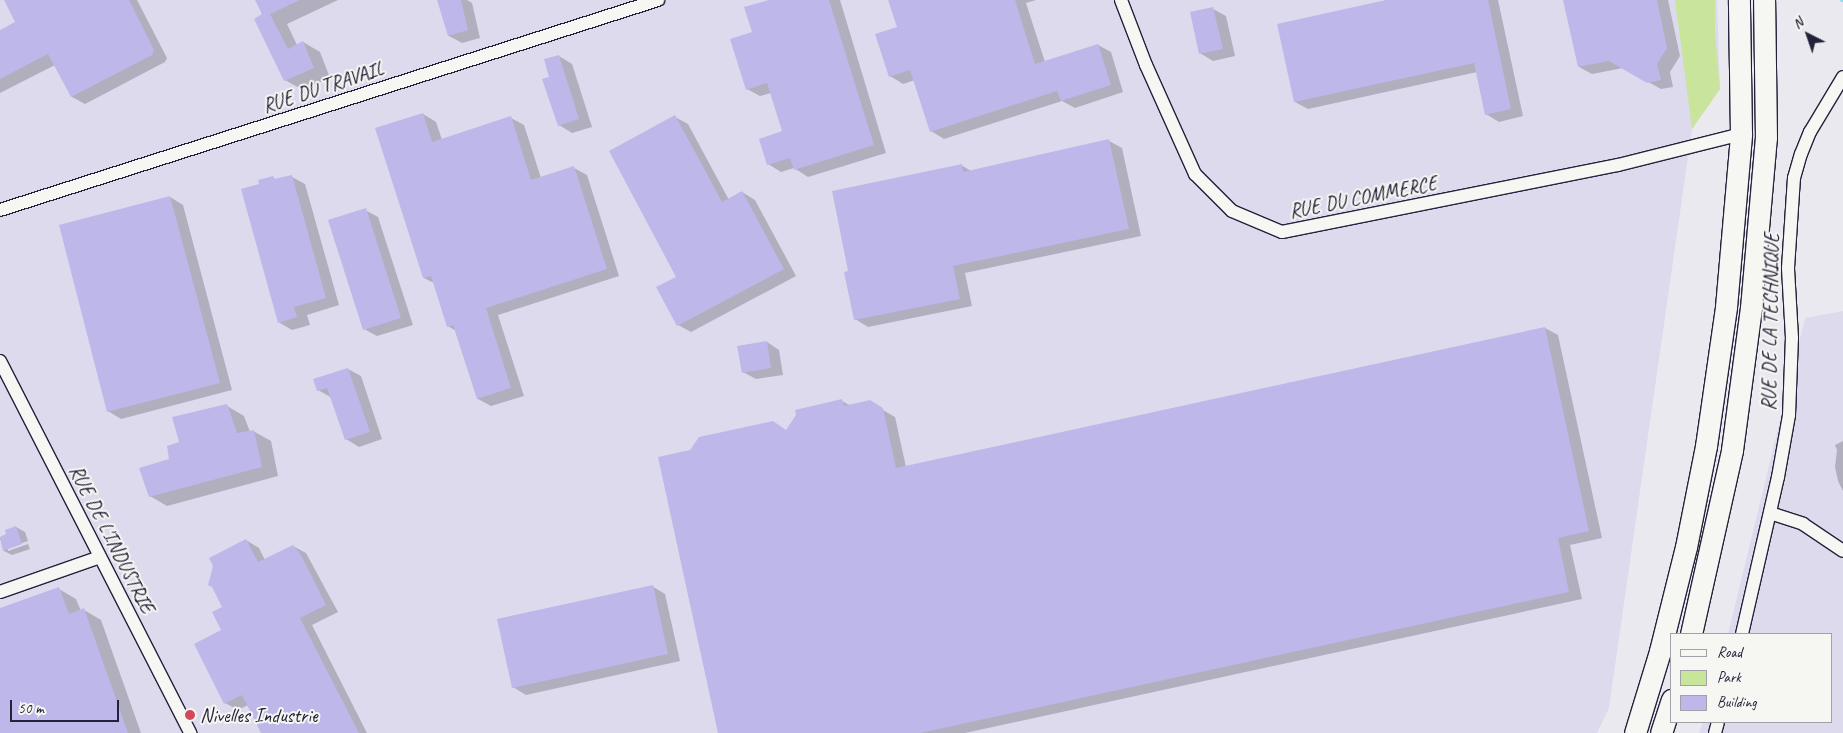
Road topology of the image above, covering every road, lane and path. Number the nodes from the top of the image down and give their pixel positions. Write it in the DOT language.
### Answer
graph roads {
  1 [pos="658,0"];
  2 [pos="1121,0"];
  3 [pos="1739,0"];
  4 [pos="1764,0"];
  5 [pos="1843,76"];
  6 [pos="1741,134"];
  7 [pos="0,210"];
  8 [pos="0,361"];
  9 [pos="1770,513"];
  10 [pos="1843,551"];
  11 [pos="100,557"];
  12 [pos="0,592"];
  13 [pos="1691,633"];
  14 [pos="1742,633"];
  15 [pos="1670,706"];
  16 [pos="190,733"];
  17 [pos="1635,733"];
  18 [pos="1661,733"];
  1 -- 7 [label="street, RUE DU TRAVAIL"];
  2 -- 6 [label="street, RUE DU COMMERCE"];
  3 -- 6 [label="highway"];
  4 -- 13 [label="highway"];
  5 -- 9 [label="street, RUE DE LA TECHNIQUE"];
  6 -- 17 [label="highway"];
  8 -- 11 [label="street, RUE DE L'INDUSTRIE"];
  9 -- 10 [label="street"];
  9 -- 14 [label="street, RUE DE LA TECHNIQUE"];
  11 -- 12 [label="street"];
  11 -- 16 [label="street, RUE DE L'INDUSTRIE"];
  15 -- 18 [label="highway"];
}
